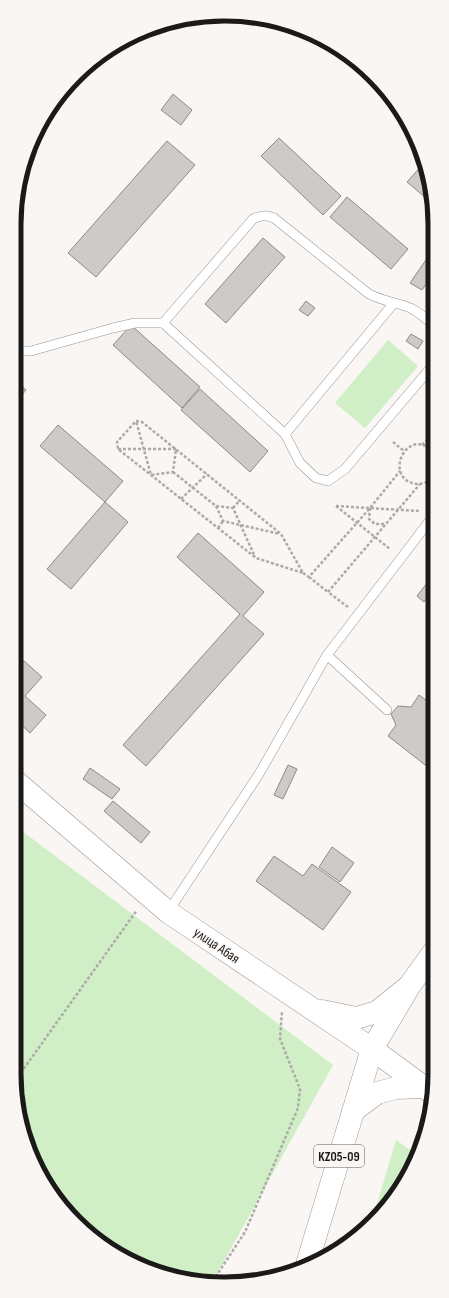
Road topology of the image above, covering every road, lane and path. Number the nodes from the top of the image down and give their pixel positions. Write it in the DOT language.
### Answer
graph roads {
  1 [pos="394,304"];
  2 [pos="428,321"];
  3 [pos="163,323"];
  4 [pos="21,351"];
  5 [pos="428,371"];
  6 [pos="136,420"];
  7 [pos="285,434"];
  8 [pos="428,438"];
  9 [pos="393,442"];
  10 [pos="422,445"];
  11 [pos="428,447"];
  12 [pos="118,449"];
  13 [pos="143,449"];
  14 [pos="176,449"];
  15 [pos="404,451"];
  16 [pos="400,471"];
  17 [pos="172,472"];
  18 [pos="207,474"];
  19 [pos="151,475"];
  20 [pos="428,482"];
  21 [pos="420,484"];
  22 [pos="193,488"];
  23 [pos="181,499"];
  24 [pos="239,501"];
  25 [pos="216,506"];
  26 [pos="233,508"];
  27 [pos="370,508"];
  28 [pos="398,509"];
  29 [pos="419,511"];
  30 [pos="223,521"];
  31 [pos="357,523"];
  32 [pos="428,523"];
  33 [pos="386,524"];
  34 [pos="241,525"];
  35 [pos="218,528"];
  36 [pos="280,534"];
  37 [pos="374,537"];
  38 [pos="256,558"];
  39 [pos="401,558"];
  40 [pos="303,573"];
  41 [pos="309,577"];
  42 [pos="328,592"];
  43 [pos="358,615"];
  44 [pos="326,656"];
  45 [pos="387,710"];
  46 [pos="21,786"];
  47 [pos="147,895"];
  48 [pos="168,912"];
  49 [pos="428,960"];
  50 [pos="410,985"];
  51 [pos="283,990"];
  52 [pos="312,1009"];
  53 [pos="372,1049"];
  54 [pos="21,1074"];
  55 [pos="428,1090"];
  56 [pos="353,1111"];
  57 [pos="310,1258"];
  58 [pos="216,1277"];
  1 -- 2 [label="lane"];
  1 -- 3 [label="lane"];
  1 -- 7 [label="lane"];
  3 -- 4 [label="lane"];
  3 -- 7 [label="lane"];
  5 -- 7 [label="lane"];
  6 -- 12 [label="path"];
  6 -- 13 [label="path"];
  6 -- 14 [label="path"];
  8 -- 10 [label="path"];
  9 -- 15 [label="path"];
  10 -- 11 [label="path"];
  10 -- 15 [label="path"];
  12 -- 13 [label="path"];
  12 -- 19 [label="path"];
  13 -- 14 [label="path"];
  13 -- 19 [label="path"];
  14 -- 17 [label="path"];
  14 -- 18 [label="path"];
  15 -- 16 [label="path"];
  16 -- 21 [label="path"];
  16 -- 27 [label="path"];
  17 -- 19 [label="path"];
  17 -- 22 [label="path"];
  18 -- 22 [label="path"];
  18 -- 24 [label="path"];
  19 -- 23 [label="path"];
  20 -- 21 [label="path"];
  21 -- 28 [label="path"];
  22 -- 23 [label="path"];
  22 -- 25 [label="path"];
  23 -- 35 [label="path"];
  24 -- 26 [label="path"];
  24 -- 36 [label="path"];
  25 -- 26 [label="path"];
  25 -- 30 [label="path"];
  26 -- 34 [label="path"];
  27 -- 28 [label="path"];
  27 -- 31 [label="path"];
  27 -- 31 [label="path"];
  27 -- 33 [label="path"];
  28 -- 29 [label="path"];
  28 -- 33 [label="path"];
  30 -- 34 [label="path"];
  30 -- 35 [label="path"];
  31 -- 37 [label="path"];
  31 -- 41 [label="path"];
  32 -- 39 [label="lane"];
  33 -- 37 [label="path"];
  34 -- 36 [label="path"];
  34 -- 38 [label="path"];
  35 -- 38 [label="path"];
  36 -- 40 [label="path"];
  37 -- 39 [label="path"];
  37 -- 42 [label="path"];
  38 -- 40 [label="path"];
  39 -- 43 [label="lane"];
  40 -- 41 [label="path"];
  41 -- 42 [label="path"];
  42 -- 43 [label="path"];
  43 -- 44 [label="lane"];
  44 -- 45 [label="lane"];
  44 -- 48 [label="lane"];
  46 -- 47 [label="street, улица Абая"];
  47 -- 48 [label="street, улица Абая"];
  47 -- 54 [label="path"];
  48 -- 51 [label="street, улица Абая"];
  49 -- 50 [label="street, KZ05-09"];
  50 -- 52 [label="street"];
  50 -- 53 [label="street, KZ05-09"];
  51 -- 52 [label="street, улица Абая"];
  51 -- 58 [label="path"];
  52 -- 53 [label="street, улица Абая"];
  53 -- 55 [label="street, улица Абая"];
  53 -- 56 [label="street, KZ05-09"];
  55 -- 56 [label="street"];
  56 -- 57 [label="street, KZ05-09"];
}
